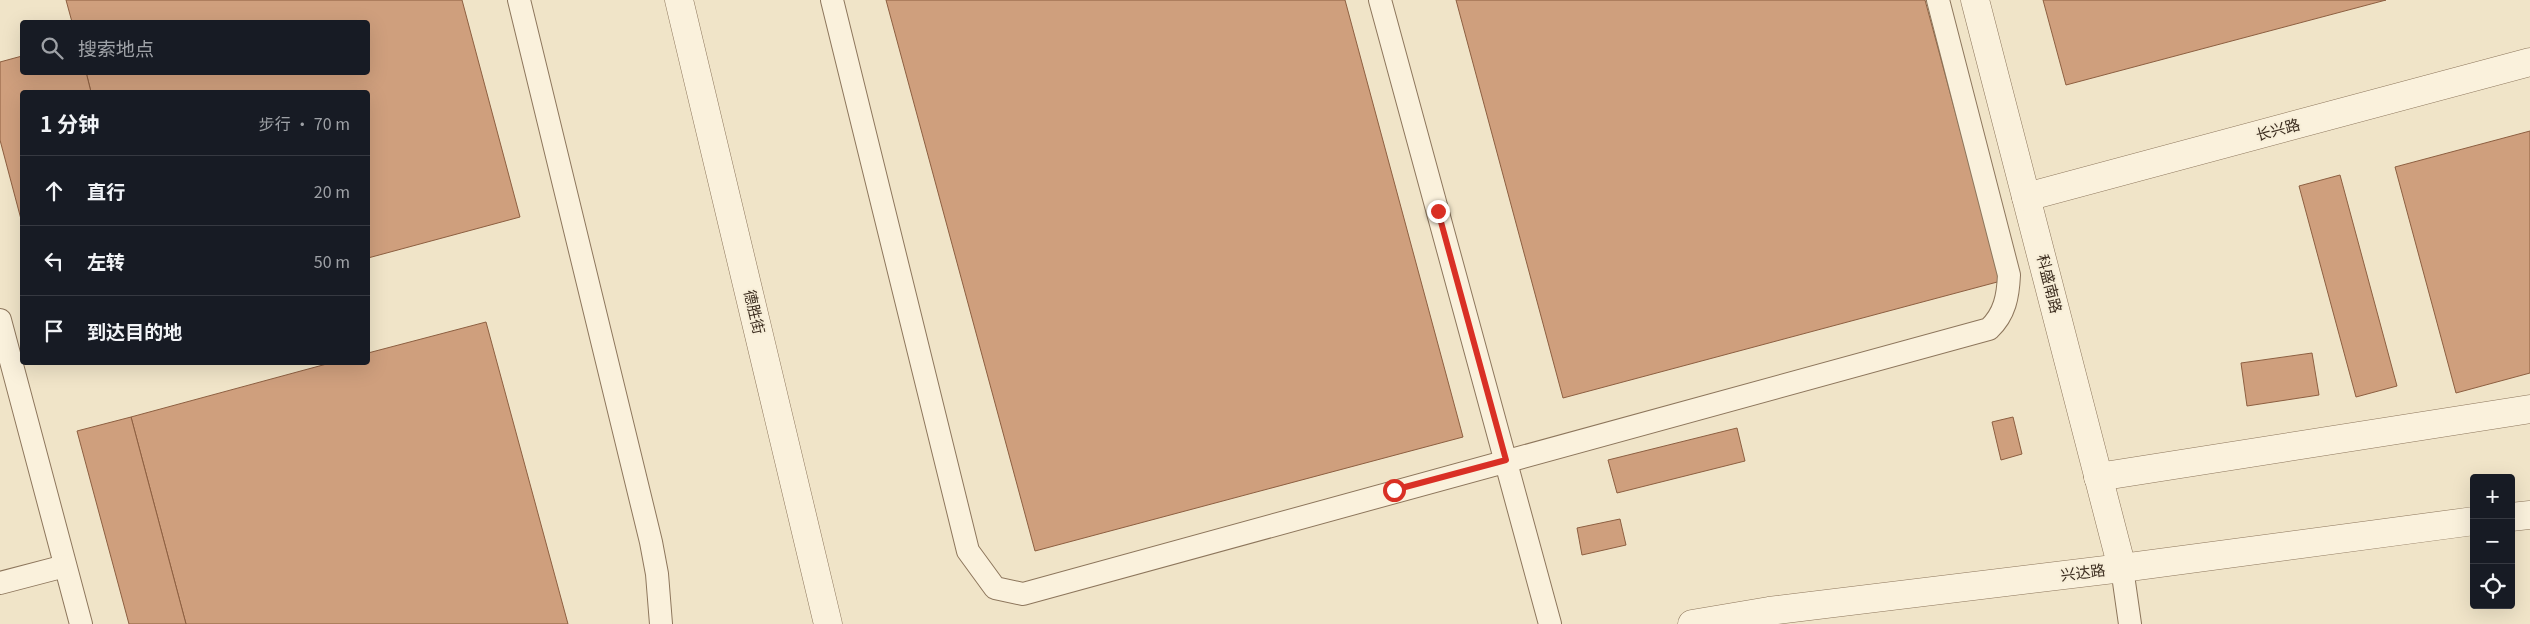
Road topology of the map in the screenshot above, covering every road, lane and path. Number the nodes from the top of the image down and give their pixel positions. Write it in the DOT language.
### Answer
graph roads {
  1 [pos="519,0"];
  2 [pos="679,0"];
  3 [pos="832,0"];
  4 [pos="1380,0"];
  5 [pos="1938,0"];
  6 [pos="1976,0"];
  7 [pos="2530,62"];
  8 [pos="2026,197"];
  9 [pos="0,320"];
  10 [pos="2530,409"];
  11 [pos="1506,460"];
  12 [pos="2098,477"];
  13 [pos="2530,514"];
  14 [pos="2515,516"];
  15 [pos="2470,522"];
  16 [pos="65,566"];
  17 [pos="2122,568"];
  18 [pos="0,583"];
  19 [pos="81,624"];
  20 [pos="661,624"];
  21 [pos="828,624"];
  22 [pos="1550,624"];
  23 [pos="1692,624"];
  24 [pos="2130,624"];
  1 -- 20 [label="lane"];
  2 -- 21 [label="street, 德胜街"];
  3 -- 11 [label="lane"];
  4 -- 11 [label="lane"];
  5 -- 11 [label="lane"];
  6 -- 8 [label="street, 科盛南路"];
  7 -- 8 [label="street, 长兴路"];
  8 -- 12 [label="street, 科盛南路"];
  9 -- 16 [label="lane"];
  10 -- 12 [label="street"];
  11 -- 22 [label="lane"];
  12 -- 17 [label="street, 科盛南路"];
  13 -- 14 [label="street"];
  15 -- 17 [label="street, 兴达路"];
  16 -- 18 [label="lane"];
  16 -- 19 [label="lane"];
  17 -- 23 [label="street, 兴达路"];
  17 -- 24 [label="lane"];
}
